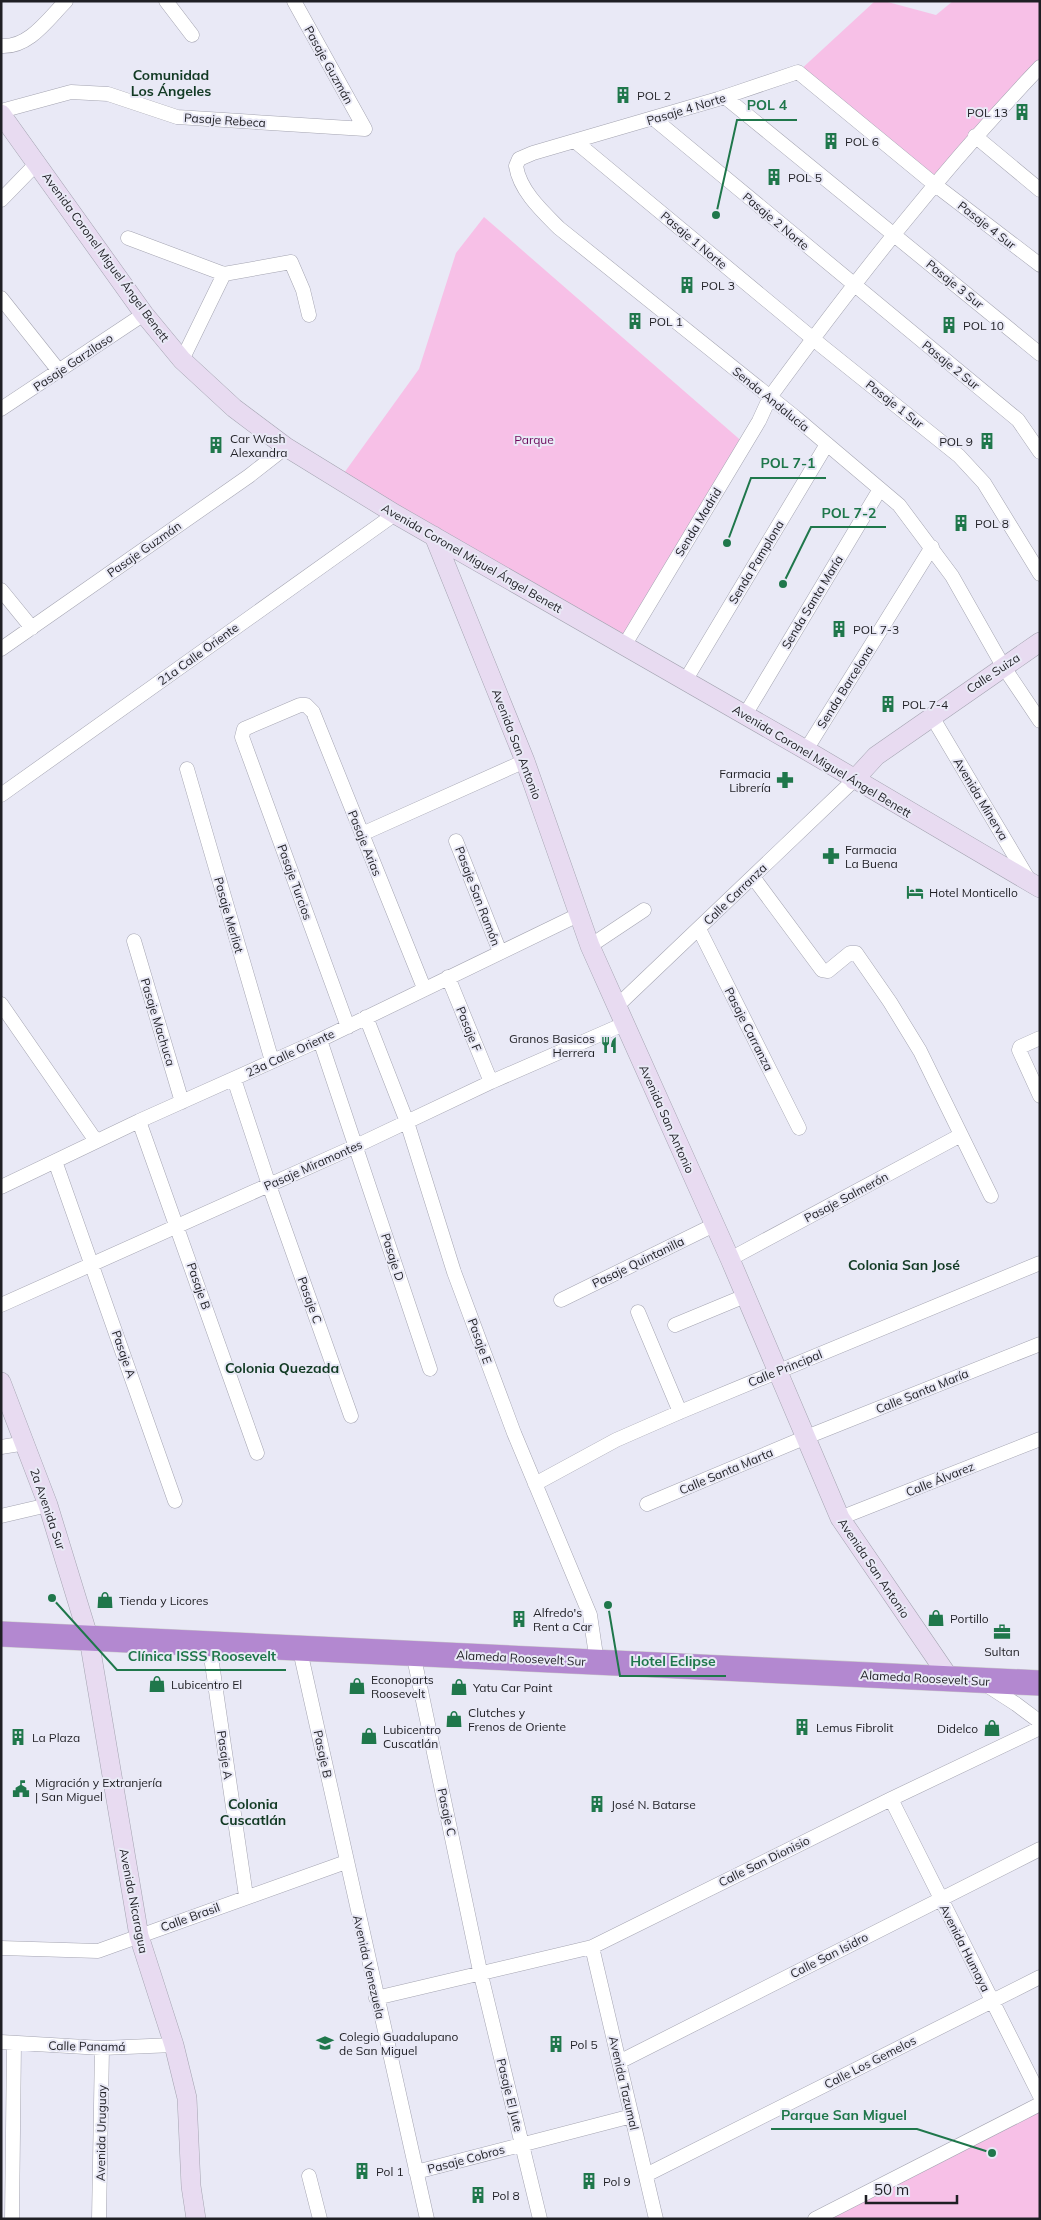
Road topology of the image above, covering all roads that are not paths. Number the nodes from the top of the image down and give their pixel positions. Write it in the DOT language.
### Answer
graph roads {
  1 [pos="66,1"];
  2 [pos="166,1"];
  3 [pos="294,1"];
  4 [pos="192,35"];
  5 [pos="1,46"];
  6 [pos="1037,74"];
  7 [pos="725,97"];
  8 [pos="1,112"];
  9 [pos="653,118"];
  10 [pos="365,129"];
  11 [pos="975,136"];
  12 [pos="576,142"];
  13 [pos="519,159"];
  14 [pos="38,162"];
  15 [pos="934,184"];
  16 [pos="1040,190"];
  17 [pos="1,200"];
  18 [pos="893,234"];
  19 [pos="128,238"];
  20 [pos="1040,265"];
  21 [pos="224,274"];
  22 [pos="853,286"];
  23 [pos="1,298"];
  24 [pos="144,314"];
  25 [pos="309,315"];
  26 [pos="812,338"];
  27 [pos="1040,354"];
  28 [pos="182,360"];
  29 [pos="59,371"];
  30 [pos="770,397"];
  31 [pos="1,409"];
  32 [pos="827,444"];
  33 [pos="286,447"];
  34 [pos="1040,452"];
  35 [pos="880,489"];
  36 [pos="395,514"];
  37 [pos="434,536"];
  38 [pos="932,547"];
  39 [pos="1040,574"];
  40 [pos="1,590"];
  41 [pos="32,628"];
  42 [pos="1040,642"];
  43 [pos="624,646"];
  44 [pos="1,649"];
  45 [pos="1003,666"];
  46 [pos="685,681"];
  47 [pos="300,705"];
  48 [pos="745,715"];
  49 [pos="932,715"];
  50 [pos="1040,721"];
  51 [pos="806,750"];
  52 [pos="525,761"];
  53 [pos="187,769"];
  54 [pos="854,780"];
  55 [pos="1,795"];
  56 [pos="362,834"];
  57 [pos="456,841"];
  58 [pos="753,877"];
  59 [pos="1036,886"];
  60 [pos="644,910"];
  61 [pos="578,915"];
  62 [pos="699,929"];
  63 [pos="134,942"];
  64 [pos="590,946"];
  65 [pos="500,952"];
  66 [pos="448,977"];
  67 [pos="424,988"];
  68 [pos="1,1004"];
  69 [pos="616,1007"];
  70 [pos="366,1017"];
  71 [pos="624,1024"];
  72 [pos="348,1027"];
  73 [pos="1040,1038"];
  74 [pos="320,1040"];
  75 [pos="272,1061"];
  76 [pos="234,1079"];
  77 [pos="490,1082"];
  78 [pos="1040,1096"];
  79 [pos="182,1102"];
  80 [pos="139,1120"];
  81 [pos="406,1122"];
  82 [pos="799,1128"];
  83 [pos="961,1135"];
  84 [pos="96,1141"];
  85 [pos="356,1146"];
  86 [pos="55,1161"];
  87 [pos="269,1185"];
  88 [pos="1,1187"];
  89 [pos="991,1196"];
  90 [pos="714,1225"];
  91 [pos="178,1226"];
  92 [pos="730,1260"];
  93 [pos="1040,1263"];
  94 [pos="92,1264"];
  95 [pos="745,1296"];
  96 [pos="561,1300"];
  97 [pos="1,1305"];
  98 [pos="638,1312"];
  99 [pos="676,1325"];
  100 [pos="1040,1344"];
  101 [pos="430,1369"];
  102 [pos="777,1372"];
  103 [pos="1,1382"];
  104 [pos="680,1412"];
  105 [pos="351,1416"];
  106 [pos="804,1438"];
  107 [pos="1040,1439"];
  108 [pos="26,1443"];
  109 [pos="1,1447"];
  110 [pos="258,1453"];
  111 [pos="535,1484"];
  112 [pos="175,1501"];
  113 [pos="647,1504"];
  114 [pos="48,1505"];
  115 [pos="1,1516"];
  116 [pos="840,1518"];
  117 [pos="1,1634"];
  118 [pos="89,1639"];
  119 [pos="209,1643"];
  120 [pos="299,1646"];
  121 [pos="413,1653"];
  122 [pos="597,1662"];
  123 [pos="950,1679"];
  124 [pos="981,1682"];
  125 [pos="1040,1683"];
  126 [pos="1040,1722"];
  127 [pos="1040,1728"];
  128 [pos="891,1799"];
  129 [pos="1040,1849"];
  130 [pos="346,1862"];
  131 [pos="246,1896"];
  132 [pos="941,1899"];
  133 [pos="138,1936"];
  134 [pos="592,1947"];
  135 [pos="1,1948"];
  136 [pos="480,1971"];
  137 [pos="1040,1977"];
  138 [pos="376,1998"];
  139 [pos="992,2001"];
  140 [pos="8,2043"];
  141 [pos="174,2045"];
  142 [pos="102,2048"];
  143 [pos="619,2062"];
  144 [pos="1040,2096"];
  145 [pos="1040,2104"];
  146 [pos="632,2116"];
  147 [pos="522,2144"];
  148 [pos="416,2172"];
  149 [pos="646,2175"];
  150 [pos="308,2176"];
  151 [pos="12,2219"];
  152 [pos="99,2219"];
  153 [pos="196,2219"];
  154 [pos="320,2219"];
  155 [pos="427,2219"];
  156 [pos="540,2219"];
  157 [pos="656,2219"];
  158 [pos="815,2219"];
  1 -- 5 [label="street"];
  2 -- 4 [label="street"];
  3 -- 10 [label="street, Pasaje Guzmán"];
  6 -- 11 [label="street, Senda Madrid"];
  7 -- 9 [label="street, Pasaje 4 Norte"];
  7 -- 15 [label="street, Pasaje 4 Norte"];
  7 -- 18 [label="street, Pasaje 3 Sur"];
  8 -- 10 [label="street, Pasaje Rebeca"];
  8 -- 14 [label="street, Avenida Coronel Miguel Ángel Benett"];
  9 -- 12 [label="street, Pasaje 4 Norte"];
  9 -- 22 [label="street, Pasaje 2 Norte"];
  11 -- 15 [label="street, Senda Madrid"];
  11 -- 16 [label="street"];
  12 -- 13 [label="street, Pasaje 4 Norte"];
  12 -- 26 [label="street, Pasaje 1 Norte"];
  13 -- 30 [label="street, Senda Andalucía"];
  14 -- 17 [label="street"];
  14 -- 24 [label="street, Avenida Coronel Miguel Ángel Benett"];
  15 -- 18 [label="street, Senda Madrid"];
  15 -- 20 [label="street, Pasaje 4 Sur"];
  18 -- 22 [label="street, Senda Madrid"];
  18 -- 27 [label="street, Pasaje 3 Sur"];
  19 -- 21 [label="street"];
  21 -- 25 [label="street"];
  21 -- 28 [label="street"];
  22 -- 26 [label="street, Senda Madrid"];
  22 -- 34 [label="street, Pasaje 2 Sur"];
  23 -- 29 [label="street"];
  24 -- 28 [label="street, Avenida Coronel Miguel Ángel Benett"];
  24 -- 29 [label="street, Pasaje Garzilaso"];
  26 -- 30 [label="street, Senda Madrid"];
  26 -- 39 [label="street, Pasaje 1 Sur"];
  28 -- 33 [label="street, Avenida Coronel Miguel Ángel Benett"];
  29 -- 31 [label="street, Pasaje Garzilaso"];
  30 -- 32 [label="street, Senda Andalucía"];
  30 -- 43 [label="street, Senda Madrid"];
  32 -- 35 [label="street, Senda Andalucía"];
  32 -- 46 [label="street, Senda Pamplona"];
  33 -- 36 [label="street, Avenida Coronel Miguel Ángel Benett"];
  33 -- 41 [label="street, Pasaje Guzmán"];
  35 -- 38 [label="street, Senda Andalucía"];
  35 -- 48 [label="street, Senda Santa María"];
  36 -- 37 [label="street, Avenida Coronel Miguel Ángel Benett"];
  36 -- 55 [label="street, 21a Calle Oriente"];
  37 -- 43 [label="street, Avenida Coronel Miguel Ángel Benett"];
  37 -- 52 [label="street, Avenida San Antonio"];
  38 -- 45 [label="street, Senda Andalucía"];
  38 -- 51 [label="street, Senda Barcelona"];
  40 -- 41 [label="street"];
  41 -- 44 [label="street, Pasaje Guzmán"];
  42 -- 45 [label="street, Calle Suiza"];
  43 -- 46 [label="street, Avenida Coronel Miguel Ángel Benett"];
  45 -- 49 [label="street, Calle Suiza"];
  45 -- 50 [label="street, Senda Andalucía"];
  46 -- 48 [label="street, Avenida Coronel Miguel Ángel Benett"];
  47 -- 56 [label="street, Pasaje Arias"];
  47 -- 72 [label="street, Pasaje Turcios"];
  48 -- 51 [label="street, Avenida Coronel Miguel Ángel Benett"];
  49 -- 54 [label="street, Calle Suiza"];
  49 -- 59 [label="street, Avenida Minerva"];
  51 -- 54 [label="street, Avenida Coronel Miguel Ángel Benett"];
  52 -- 56 [label="street"];
  52 -- 61 [label="street, Avenida San Antonio"];
  53 -- 75 [label="street, Pasaje Merliot"];
  54 -- 58 [label="street, Calle Carranza"];
  54 -- 59 [label="street, Avenida Coronel Miguel Ángel Benett"];
  56 -- 67 [label="street, Pasaje Arias"];
  57 -- 65 [label="street, Pasaje San Ramón"];
  58 -- 62 [label="street, Calle Carranza"];
  58 -- 83 [label="street"];
  60 -- 64 [label="street"];
  61 -- 64 [label="street, Avenida San Antonio"];
  61 -- 65 [label="street, 23a Calle Oriente"];
  62 -- 69 [label="street, Calle Carranza"];
  62 -- 82 [label="street, Pasaje Carranza"];
  63 -- 79 [label="street, Pasaje Machuca"];
  64 -- 69 [label="street, Avenida San Antonio"];
  65 -- 66 [label="street, 23a Calle Oriente"];
  66 -- 67 [label="street, 23a Calle Oriente"];
  66 -- 77 [label="street, Pasaje F"];
  67 -- 70 [label="street, 23a Calle Oriente"];
  68 -- 84 [label="street"];
  69 -- 71 [label="street, Avenida San Antonio"];
  70 -- 72 [label="street, 23a Calle Oriente"];
  70 -- 81 [label="street, Pasaje E"];
  71 -- 77 [label="street, Pasaje Miramontes"];
  71 -- 90 [label="street, Avenida San Antonio"];
  72 -- 74 [label="street, 23a Calle Oriente"];
  73 -- 78 [label="street"];
  74 -- 75 [label="street, 23a Calle Oriente"];
  74 -- 85 [label="street, Pasaje D"];
  75 -- 76 [label="street, 23a Calle Oriente"];
  76 -- 79 [label="street, 23a Calle Oriente"];
  76 -- 87 [label="street, Pasaje C"];
  77 -- 81 [label="street, Pasaje Miramontes"];
  79 -- 80 [label="street, 23a Calle Oriente"];
  80 -- 84 [label="street, 23a Calle Oriente"];
  80 -- 91 [label="street, Pasaje B"];
  81 -- 85 [label="street, Pasaje Miramontes"];
  81 -- 111 [label="street, Pasaje E"];
  83 -- 89 [label="street"];
  83 -- 92 [label="street, Pasaje Salmerón"];
  84 -- 86 [label="street, 23a Calle Oriente"];
  85 -- 87 [label="street, Pasaje Miramontes"];
  85 -- 101 [label="street, Pasaje D"];
  86 -- 88 [label="street, 23a Calle Oriente"];
  86 -- 94 [label="street, Pasaje A"];
  87 -- 91 [label="street, Pasaje Miramontes"];
  87 -- 105 [label="street, Pasaje C"];
  90 -- 92 [label="street, Avenida San Antonio"];
  90 -- 96 [label="street, Pasaje Quintanilla"];
  91 -- 94 [label="street, Pasaje Miramontes"];
  91 -- 110 [label="street, Pasaje B"];
  92 -- 95 [label="street, Avenida San Antonio"];
  93 -- 102 [label="street, Calle Principal"];
  94 -- 97 [label="street, Pasaje Miramontes"];
  94 -- 112 [label="street, Pasaje A"];
  95 -- 99 [label="street"];
  95 -- 102 [label="street, Avenida San Antonio"];
  98 -- 104 [label="street"];
  100 -- 106 [label="street, Calle Santa María"];
  102 -- 104 [label="street, Calle Principal"];
  102 -- 106 [label="street, Avenida San Antonio"];
  103 -- 108 [label="street, 2a Avenida Sur"];
  104 -- 111 [label="street, Calle Principal"];
  106 -- 113 [label="street, Calle Santa Marta"];
  106 -- 116 [label="street, Avenida San Antonio"];
  107 -- 116 [label="street, Calle Álvarez"];
  108 -- 109 [label="street"];
  108 -- 114 [label="street, 2a Avenida Sur"];
  111 -- 122 [label="street, Pasaje E"];
  114 -- 115 [label="street"];
  114 -- 118 [label="street, 2a Avenida Sur"];
  116 -- 123 [label="street, Avenida San Antonio"];
  117 -- 118 [label="highway, Alameda Roosevelt Sur"];
  118 -- 119 [label="highway, Alameda Roosevelt Sur"];
  118 -- 133 [label="street, Avenida Nicaragua"];
  119 -- 120 [label="highway, Alameda Roosevelt Sur"];
  119 -- 131 [label="street, Pasaje A"];
  120 -- 121 [label="highway, Alameda Roosevelt Sur"];
  120 -- 130 [label="street, Pasaje B"];
  121 -- 122 [label="highway, Alameda Roosevelt Sur"];
  121 -- 136 [label="street, Pasaje C"];
  122 -- 123 [label="highway, Alameda Roosevelt Sur"];
  123 -- 124 [label="highway, Alameda Roosevelt Sur"];
  124 -- 125 [label="highway, Alameda Roosevelt Sur"];
  124 -- 126 [label="street"];
  127 -- 128 [label="street, Calle San Dionisio"];
  128 -- 132 [label="street, Avenida Humaya"];
  128 -- 134 [label="street, Calle San Dionisio"];
  129 -- 132 [label="street, Calle San Isidro"];
  130 -- 131 [label="street, Calle Brasil"];
  130 -- 138 [label="street, Avenida Venezuela"];
  131 -- 133 [label="street, Calle Brasil"];
  132 -- 139 [label="street, Avenida Humaya"];
  132 -- 143 [label="street, Calle San Isidro"];
  133 -- 135 [label="street, Calle Brasil"];
  133 -- 141 [label="street, Avenida Nicaragua"];
  134 -- 136 [label="street, Calle San Dionisio"];
  134 -- 143 [label="street, Avenida Tazumal"];
  136 -- 138 [label="street, Calle San Dionisio"];
  136 -- 147 [label="street, Pasaje El Jute"];
  137 -- 139 [label="street, Calle Los Gemelos"];
  138 -- 148 [label="street, Avenida Venezuela"];
  139 -- 144 [label="street, Avenida Humaya"];
  139 -- 149 [label="street, Calle Los Gemelos"];
  140 -- 142 [label="street, Calle Panamá"];
  140 -- 151 [label="street"];
  141 -- 142 [label="street, Calle Panamá"];
  141 -- 153 [label="street, Avenida Nicaragua"];
  142 -- 152 [label="street, Avenida Uruguay"];
  143 -- 146 [label="street, Avenida Tazumal"];
  145 -- 158 [label="street"];
  146 -- 147 [label="street, Pasaje Cobros"];
  146 -- 149 [label="street, Avenida Tazumal"];
  147 -- 148 [label="street, Pasaje Cobros"];
  147 -- 156 [label="street, Pasaje El Jute"];
  148 -- 155 [label="street, Avenida Venezuela"];
  149 -- 157 [label="street, Avenida Tazumal"];
  150 -- 154 [label="street"];
}
